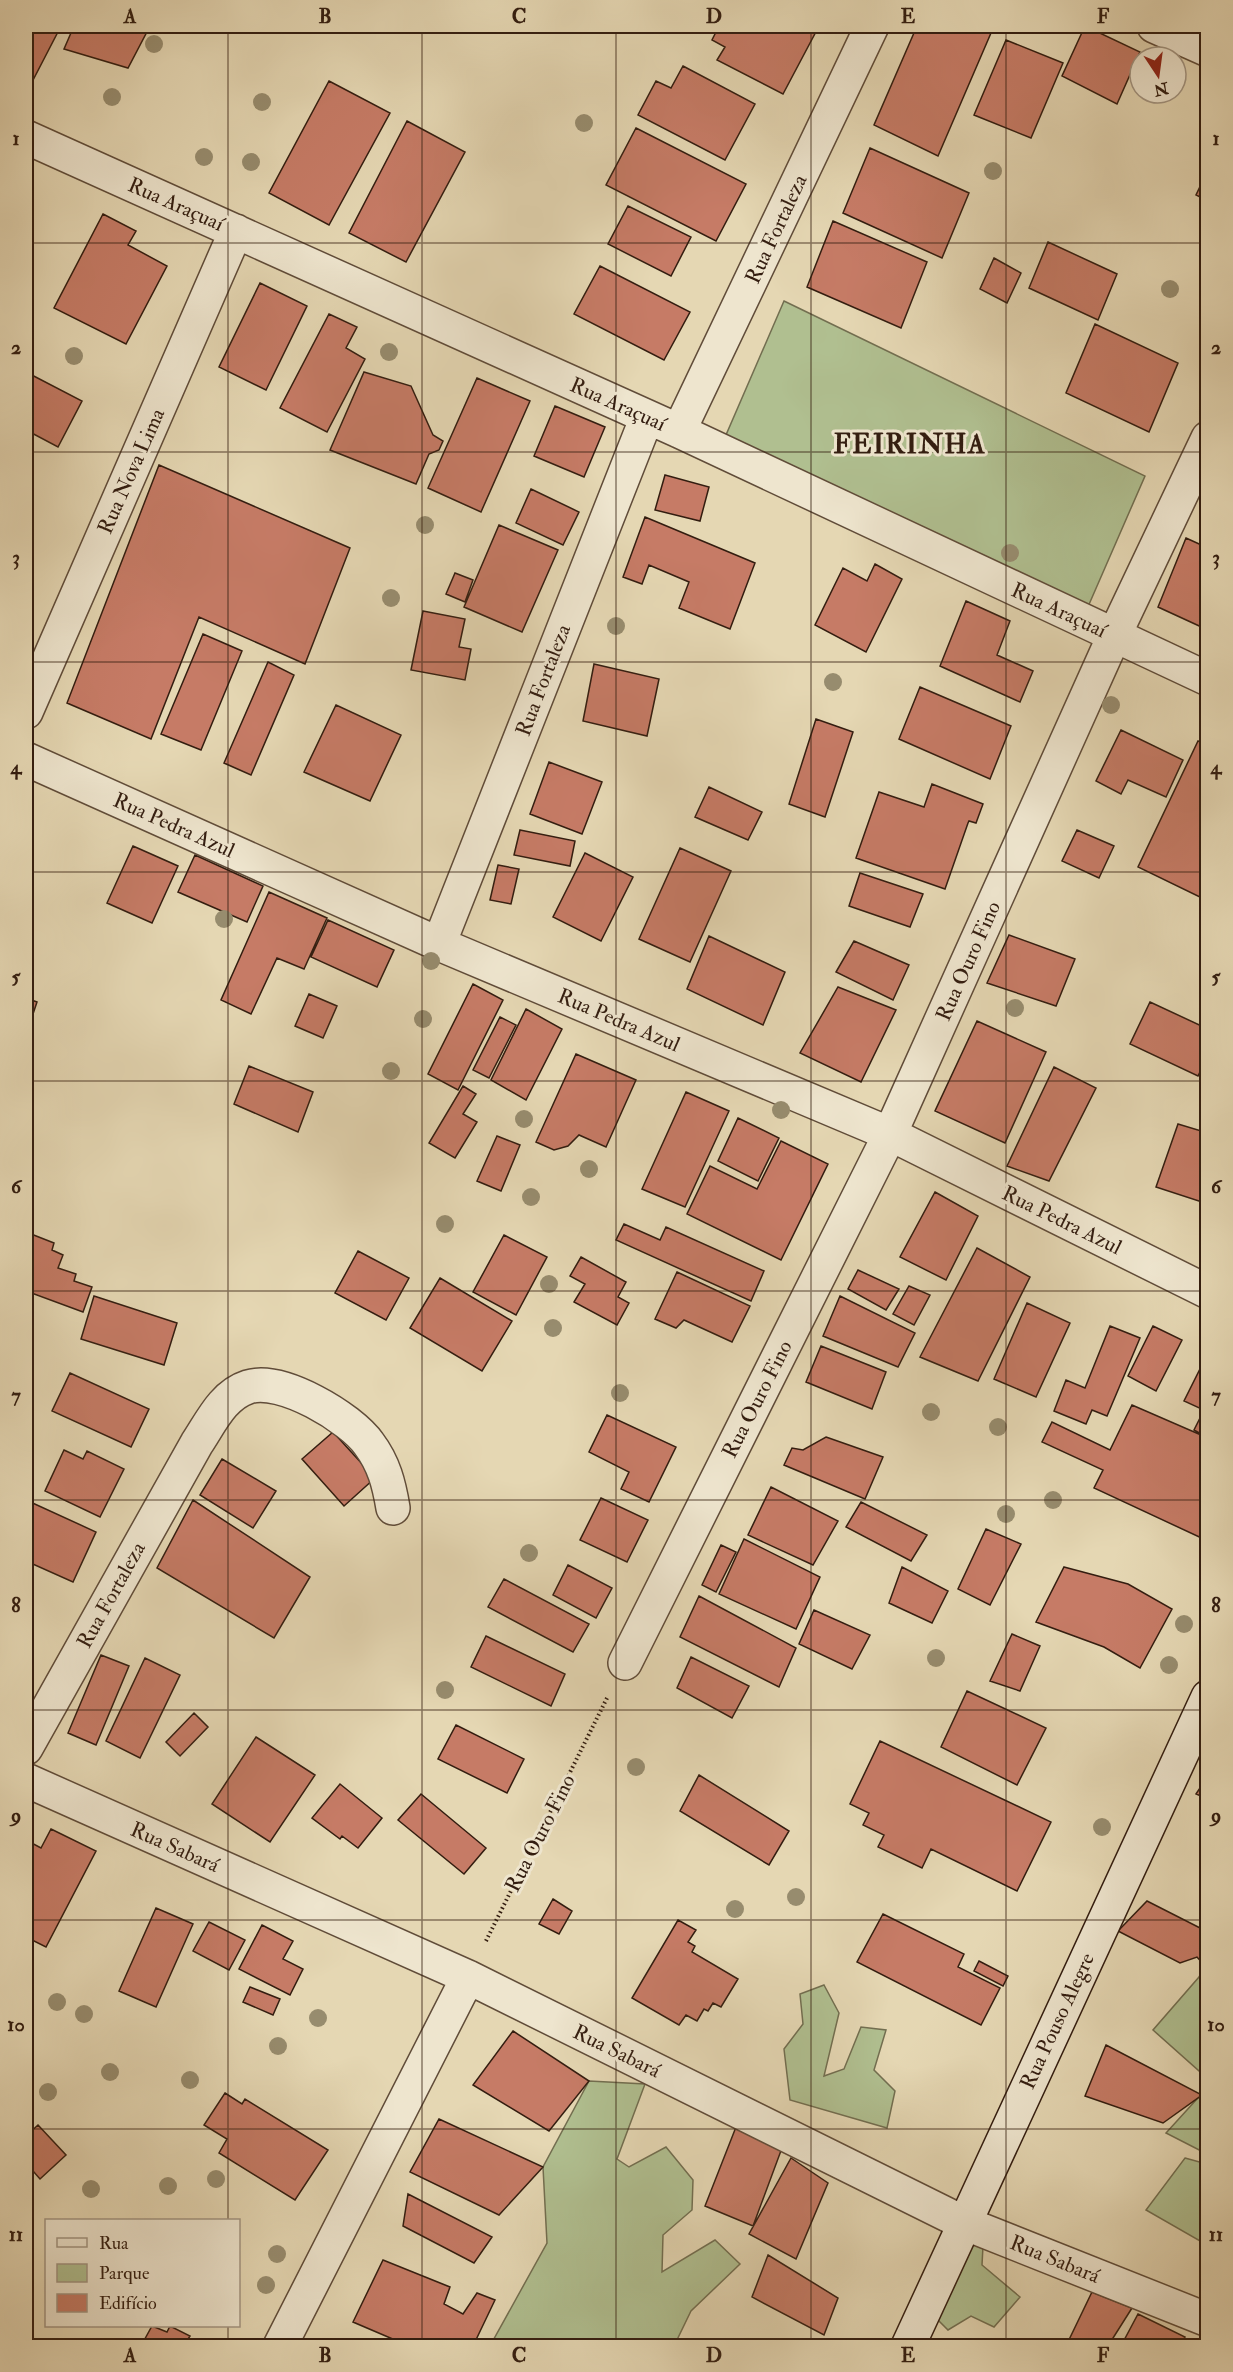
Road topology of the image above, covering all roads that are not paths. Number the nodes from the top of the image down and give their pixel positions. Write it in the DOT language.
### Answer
graph roads {
  1 [pos="872,26"];
  2 [pos="1154,26"];
  3 [pos="1208,50"];
  4 [pos="26,136"];
  5 [pos="236,231"];
  6 [pos="647,417"];
  7 [pos="679,431"];
  8 [pos="1208,438"];
  9 [pos="1114,636"];
  10 [pos="1208,680"];
  11 [pos="26,712"];
  12 [pos="26,759"];
  13 [pos="439,944"];
  14 [pos="890,1134"];
  15 [pos="1208,1292"];
  16 [pos="393,1508"];
  17 [pos="625,1663"];
  18 [pos="1208,1696"];
  19 [pos="26,1748"];
  20 [pos="26,1780"];
  21 [pos="468,1977"];
  22 [pos="964,2223"];
  23 [pos="1208,2320"];
  24 [pos="280,2346"];
  25 [pos="908,2346"];
  1 -- 7 [label="street, Rua Fortaleza"];
  2 -- 3 [label="street"];
  4 -- 5 [label="street, Rua Araçuaí"];
  5 -- 6 [label="street, Rua Araçuaí"];
  5 -- 11 [label="street, Rua Nova Lima"];
  6 -- 7 [label="street, Rua Araçuaí"];
  6 -- 13 [label="street, Rua Fortaleza"];
  7 -- 9 [label="street, Rua Araçuaí"];
  8 -- 9 [label="street, Rua Ouro Fino"];
  9 -- 10 [label="street, Rua Araçuaí"];
  9 -- 14 [label="street, Rua Ouro Fino"];
  12 -- 13 [label="street, Rua Pedra Azul"];
  13 -- 14 [label="street, Rua Pedra Azul"];
  14 -- 15 [label="street, Rua Pedra Azul"];
  14 -- 17 [label="street, Rua Ouro Fino"];
  16 -- 19 [label="street, Rua Fortaleza"];
  18 -- 22 [label="street, Rua Pouso Alegre"];
  20 -- 21 [label="street, Rua Sabará"];
  21 -- 22 [label="street, Rua Sabará"];
  21 -- 24 [label="street"];
  22 -- 23 [label="street, Rua Sabará"];
  22 -- 25 [label="street, Rua Pouso Alegre"];
}
